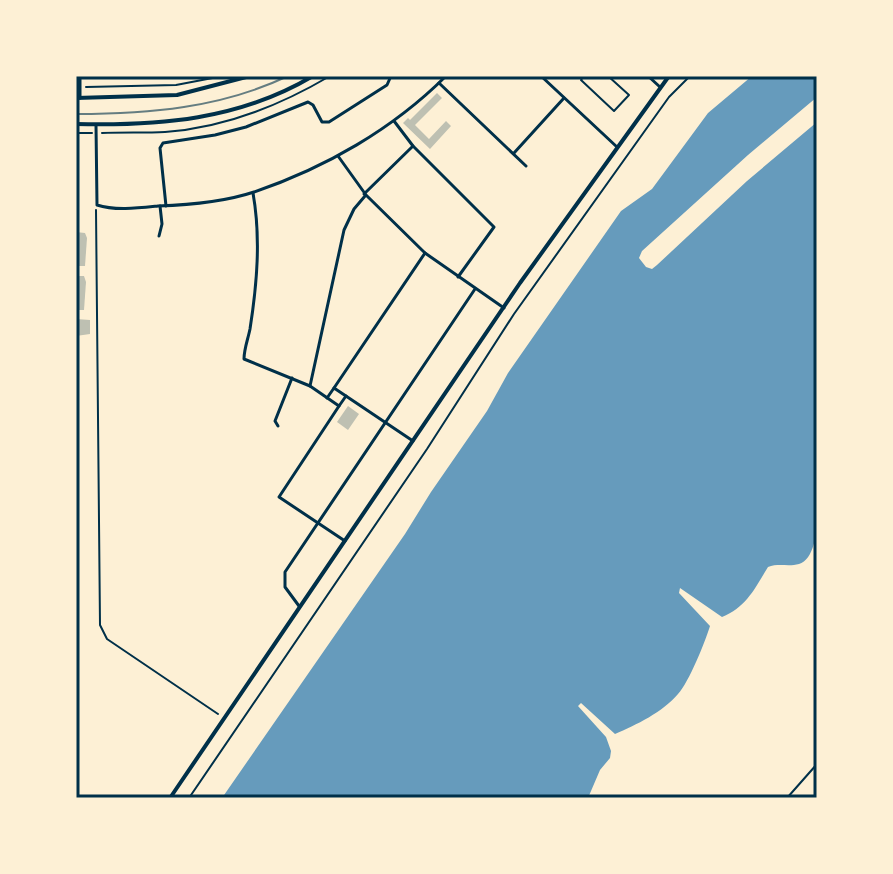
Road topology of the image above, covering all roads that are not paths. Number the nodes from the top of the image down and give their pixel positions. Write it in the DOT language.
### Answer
graph roads {
  1 [pos="80,76"];
  2 [pos="250,76"];
  3 [pos="313,76"];
  4 [pos="391,76"];
  5 [pos="446,76"];
  6 [pos="541,76"];
  7 [pos="648,76"];
  8 [pos="669,76"];
  9 [pos="439,83"];
  10 [pos="660,87"];
  11 [pos="78,98"];
  12 [pos="564,98"];
  13 [pos="394,121"];
  14 [pos="76,124"];
  15 [pos="96,125"];
  16 [pos="413,146"];
  17 [pos="617,147"];
  18 [pos="514,153"];
  19 [pos="338,156"];
  20 [pos="526,166"];
  21 [pos="253,192"];
  22 [pos="365,195"];
  23 [pos="163,206"];
  24 [pos="159,236"];
  25 [pos="425,253"];
  26 [pos="458,277"];
  27 [pos="475,289"];
  28 [pos="504,308"];
  29 [pos="292,378"];
  30 [pos="310,386"];
  31 [pos="334,388"];
  32 [pos="346,396"];
  33 [pos="327,398"];
  34 [pos="339,406"];
  35 [pos="385,421"];
  36 [pos="278,426"];
  37 [pos="413,441"];
  38 [pos="317,522"];
  39 [pos="345,541"];
  40 [pos="300,607"];
  41 [pos="170,798"];
  1 -- 11 [label="street"];
  2 -- 11 [label="street"];
  3 -- 15 [label="street"];
  4 -- 23 [label="street"];
  5 -- 9 [label="street"];
  6 -- 12 [label="street"];
  7 -- 10 [label="street"];
  8 -- 10 [label="street"];
  9 -- 13 [label="street"];
  9 -- 18 [label="street"];
  10 -- 17 [label="street"];
  12 -- 17 [label="street"];
  12 -- 18 [label="street"];
  13 -- 16 [label="street"];
  13 -- 19 [label="street"];
  14 -- 15 [label="street"];
  15 -- 23 [label="street"];
  16 -- 22 [label="street"];
  16 -- 26 [label="street"];
  17 -- 28 [label="street"];
  18 -- 20 [label="street"];
  19 -- 21 [label="street"];
  19 -- 22 [label="street"];
  21 -- 23 [label="street"];
  21 -- 29 [label="street"];
  22 -- 25 [label="street"];
  22 -- 30 [label="street"];
  23 -- 24 [label="street"];
  25 -- 26 [label="street"];
  25 -- 31 [label="street"];
  26 -- 27 [label="street"];
  27 -- 28 [label="street"];
  27 -- 35 [label="street"];
  28 -- 37 [label="street"];
  29 -- 30 [label="street"];
  29 -- 36 [label="street"];
  30 -- 33 [label="street"];
  31 -- 32 [label="street"];
  31 -- 33 [label="street"];
  32 -- 34 [label="street"];
  32 -- 35 [label="street"];
  33 -- 34 [label="street"];
  34 -- 38 [label="street"];
  35 -- 37 [label="street"];
  35 -- 38 [label="street"];
  37 -- 39 [label="street"];
  38 -- 39 [label="street"];
  38 -- 40 [label="street"];
  39 -- 40 [label="street"];
  40 -- 41 [label="street"];
}
